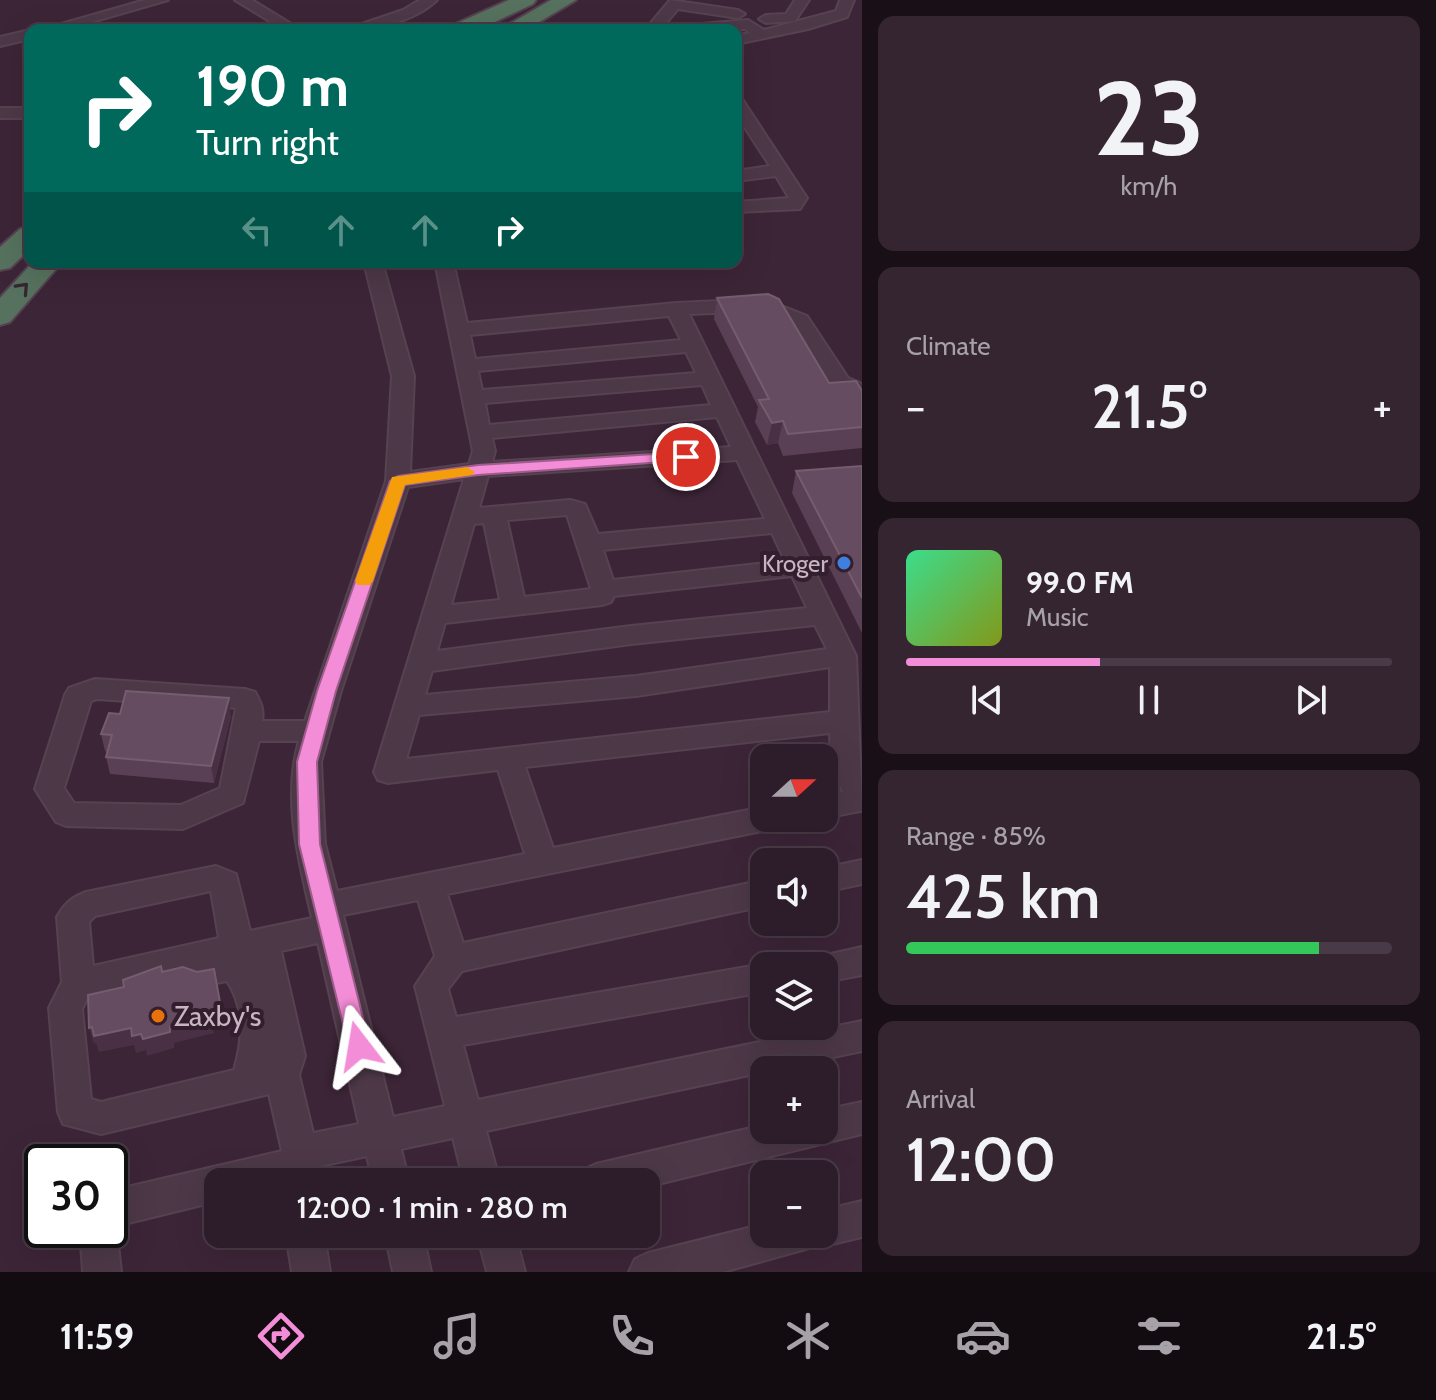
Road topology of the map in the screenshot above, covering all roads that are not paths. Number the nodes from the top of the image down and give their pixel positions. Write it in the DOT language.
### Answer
graph roads {
  1 [pos="161,0"];
  2 [pos="242,0"];
  3 [pos="430,0"];
  4 [pos="526,0"];
  5 [pos="566,0"];
  6 [pos="802,0"];
  7 [pos="676,2"];
  8 [pos="844,7"];
  9 [pos="103,15"];
  10 [pos="862,17"];
  11 [pos="753,21"];
  12 [pos="69,24"];
  13 [pos="117,24"];
  14 [pos="284,24"];
  15 [pos="371,24"];
  16 [pos="474,24"];
  17 [pos="521,24"];
  18 [pos="657,24"];
  19 [pos="728,24"];
  20 [pos="24,36"];
  21 [pos="763,36"];
  22 [pos="742,39"];
  23 [pos="0,42"];
  24 [pos="0,113"];
  25 [pos="24,113"];
  26 [pos="742,114"];
  27 [pos="781,170"];
  28 [pos="742,175"];
  29 [pos="742,207"];
  30 [pos="24,240"];
  31 [pos="0,262"];
  32 [pos="43,268"];
  33 [pos="375,268"];
  34 [pos="445,268"];
  35 [pos="676,309"];
  36 [pos="0,316"];
  37 [pos="460,330"];
  38 [pos="693,345"];
  39 [pos="467,366"];
  40 [pos="709,378"];
  41 [pos="862,392"];
  42 [pos="473,397"];
  43 [pos="724,410"];
  44 [pos="480,432"];
  45 [pos="745,453"];
  46 [pos="478,470"];
  47 [pos="398,481"];
  48 [pos="494,514"];
  49 [pos="464,517"];
  50 [pos="780,525"];
  51 [pos="589,543"];
  52 [pos="800,567"];
  53 [pos="604,589"];
  54 [pos="514,607"];
  55 [pos="823,615"];
  56 [pos="434,616"];
  57 [pos="843,656"];
  58 [pos="420,663"];
  59 [pos="407,706"];
  60 [pos="851,720"];
  61 [pos="247,731"];
  62 [pos="315,731"];
  63 [pos="508,758"];
  64 [pos="862,800"];
  65 [pos="838,804"];
  66 [pos="750,821"];
  67 [pos="543,862"];
  68 [pos="862,872"];
  69 [pos="838,877"];
  70 [pos="429,885"];
  71 [pos="750,896"];
  72 [pos="327,916"];
  73 [pos="250,945"];
  74 [pos="452,959"];
  75 [pos="862,961"];
  76 [pos="838,965"];
  77 [pos="750,980"];
  78 [pos="72,995"];
  79 [pos="443,1034"];
  80 [pos="862,1036"];
  81 [pos="282,1075"];
  82 [pos="246,1084"];
  83 [pos="862,1118"];
  84 [pos="466,1119"];
  85 [pos="838,1124"];
  86 [pos="380,1135"];
  87 [pos="754,1144"];
  88 [pos="296,1167"];
  89 [pos="388,1168"];
  90 [pos="478,1168"];
  91 [pos="654,1168"];
  92 [pos="204,1186"];
  93 [pos="128,1205"];
  94 [pos="862,1219"];
  95 [pos="838,1225"];
  96 [pos="750,1246"];
  97 [pos="100,1248"];
  98 [pos="307,1248"];
  99 [pos="407,1248"];
  100 [pos="500,1248"];
  101 [pos="102,1272"];
  102 [pos="311,1272"];
  103 [pos="412,1272"];
  104 [pos="506,1272"];
  105 [pos="648,1272"];
  1 -- 9 [label="street"];
  2 -- 14 [label="street"];
  3 -- 15 [label="street"];
  4 -- 16 [label="highway"];
  5 -- 17 [label="highway"];
  6 -- 11 [label="street"];
  7 -- 11 [label="street"];
  7 -- 18 [label="street"];
  8 -- 10 [label="street"];
  8 -- 21 [label="street"];
  9 -- 12 [label="street"];
  9 -- 13 [label="street"];
  11 -- 19 [label="street"];
  11 -- 21 [label="street"];
  20 -- 23 [label="street"];
  21 -- 22 [label="street"];
  24 -- 25 [label="street"];
  26 -- 27 [label="street"];
  27 -- 28 [label="street"];
  27 -- 29 [label="street"];
  30 -- 31 [label="highway"];
  36 -- 32 [label="highway, one-way"];
  33 -- 47 [label="street"];
  34 -- 37 [label="street"];
  35 -- 37 [label="street"];
  35 -- 38 [label="street"];
  35 -- 41 [label="street"];
  37 -- 39 [label="street"];
  38 -- 39 [label="street"];
  38 -- 40 [label="street"];
  39 -- 42 [label="street"];
  40 -- 42 [label="street"];
  40 -- 43 [label="street"];
  42 -- 44 [label="street"];
  43 -- 44 [label="street"];
  43 -- 45 [label="street"];
  44 -- 46 [label="street"];
  45 -- 46 [label="street"];
  45 -- 50 [label="street"];
  46 -- 47 [label="street"];
  46 -- 49 [label="street"];
  47 -- 62 [label="street"];
  48 -- 49 [label="street"];
  48 -- 51 [label="street"];
  48 -- 54 [label="street"];
  49 -- 56 [label="street"];
  50 -- 51 [label="street"];
  50 -- 52 [label="street"];
  51 -- 53 [label="street"];
  52 -- 53 [label="street"];
  52 -- 55 [label="street"];
  53 -- 54 [label="street"];
  54 -- 56 [label="street"];
  55 -- 57 [label="street"];
  55 -- 58 [label="street"];
  56 -- 58 [label="street"];
  57 -- 59 [label="street"];
  57 -- 60 [label="street"];
  58 -- 59 [label="street"];
  59 -- 63 [label="street"];
  60 -- 63 [label="street"];
  60 -- 64 [label="street"];
  61 -- 61 [label="street"];
  61 -- 62 [label="street"];
  62 -- 72 [label="street"];
  63 -- 67 [label="street"];
  64 -- 65 [label="street"];
  66 -- 67 [label="street"];
  67 -- 70 [label="street"];
  68 -- 69 [label="street"];
  70 -- 72 [label="street"];
  70 -- 74 [label="street"];
  71 -- 74 [label="street"];
  72 -- 73 [label="street"];
  72 -- 86 [label="street"];
  73 -- 78 [label="street"];
  73 -- 78 [label="street"];
  73 -- 81 [label="street"];
  74 -- 79 [label="street"];
  75 -- 76 [label="street"];
  77 -- 79 [label="street"];
  78 -- 82 [label="street"];
  78 -- 82 [label="street"];
  79 -- 84 [label="street"];
  80 -- 84 [label="street"];
  81 -- 82 [label="street"];
  81 -- 88 [label="street"];
  83 -- 85 [label="street"];
  84 -- 86 [label="street"];
  84 -- 90 [label="street"];
  86 -- 88 [label="street"];
  86 -- 89 [label="street"];
  87 -- 91 [label="street"];
  92 -- 93 [label="street"];
  94 -- 95 [label="street"];
  96 -- 105 [label="street"];
  97 -- 101 [label="street"];
  98 -- 102 [label="street"];
  99 -- 103 [label="street"];
  100 -- 104 [label="street"];
}
